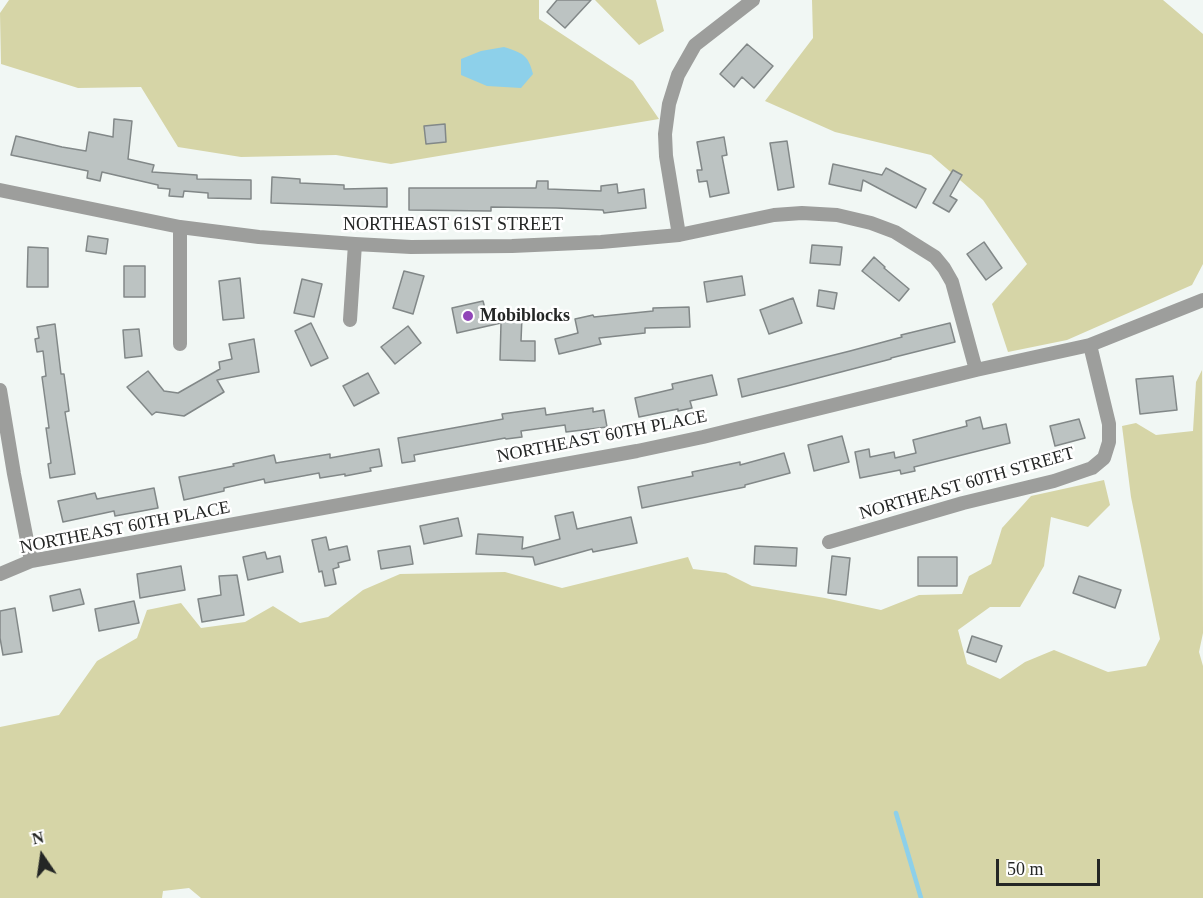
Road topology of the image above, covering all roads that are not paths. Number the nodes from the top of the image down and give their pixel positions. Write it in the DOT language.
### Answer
graph roads {
  1 [pos="753,0"];
  2 [pos="0,190"];
  3 [pos="180,227"];
  4 [pos="679,235"];
  5 [pos="355,244"];
  6 [pos="1203,300"];
  7 [pos="350,320"];
  8 [pos="180,344"];
  9 [pos="1090,345"];
  10 [pos="976,370"];
  11 [pos="0,390"];
  12 [pos="829,542"];
  13 [pos="31,561"];
  14 [pos="0,574"];
  1 -- 4 [label="street"];
  2 -- 3 [label="street, NORTHEAST 61ST STREET"];
  3 -- 5 [label="street, NORTHEAST 61ST STREET"];
  3 -- 8 [label="street"];
  4 -- 5 [label="street, NORTHEAST 61ST STREET"];
  4 -- 10 [label="street, NORTHEAST 61ST STREET"];
  5 -- 7 [label="street"];
  6 -- 9 [label="street, NORTHEAST 60TH PLACE"];
  9 -- 10 [label="street, NORTHEAST 60TH PLACE"];
  9 -- 12 [label="street, NORTHEAST 60TH STREET"];
  10 -- 13 [label="street, NORTHEAST 60TH PLACE"];
  11 -- 13 [label="street"];
  13 -- 14 [label="street, NORTHEAST 60TH PLACE"];
}
